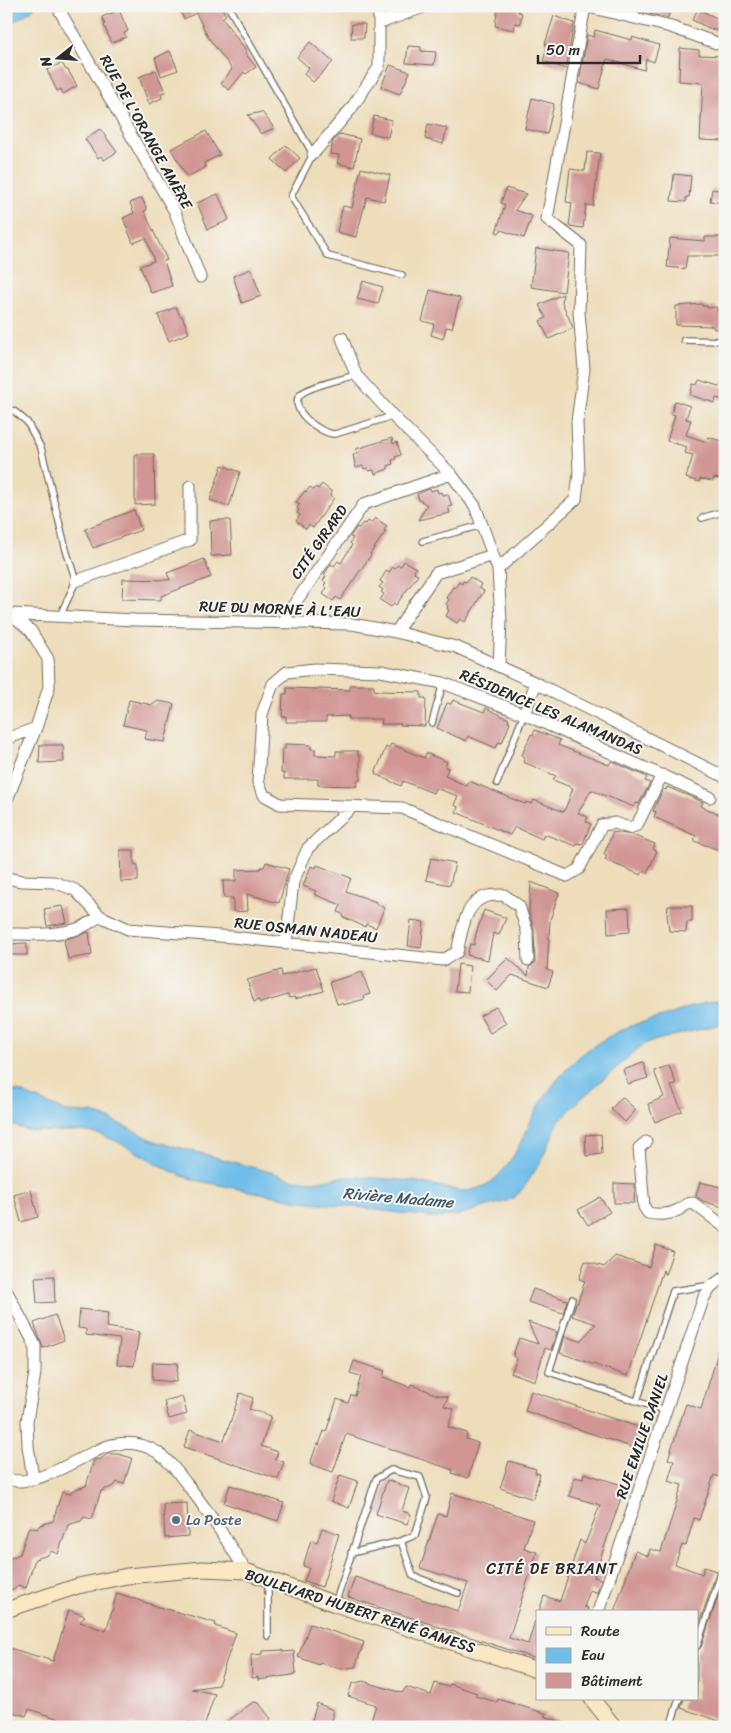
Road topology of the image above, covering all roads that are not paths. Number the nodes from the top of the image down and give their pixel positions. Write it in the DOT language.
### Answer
graph roads {
  1 [pos="57,6"];
  2 [pos="228,6"];
  3 [pos="379,6"];
  4 [pos="426,6"];
  5 [pos="380,23"];
  6 [pos="725,46"];
  7 [pos="313,154"];
  8 [pos="402,276"];
  9 [pos="200,277"];
  10 [pos="342,338"];
  11 [pos="684,340"];
  12 [pos="725,341"];
  13 [pos="356,375"];
  14 [pos="6,410"];
  15 [pos="393,416"];
  16 [pos="451,474"];
  17 [pos="190,486"];
  18 [pos="725,511"];
  19 [pos="702,518"];
  20 [pos="482,525"];
  21 [pos="424,541"];
  22 [pos="493,555"];
  23 [pos="498,569"];
  24 [pos="76,581"];
  25 [pos="9,613"];
  26 [pos="60,616"];
  27 [pos="281,623"];
  28 [pos="396,632"];
  29 [pos="499,666"];
  30 [pos="443,683"];
  31 [pos="536,683"];
  32 [pos="524,714"];
  33 [pos="432,723"];
  34 [pos="36,728"];
  35 [pos="6,739"];
  36 [pos="662,775"];
  37 [pos="725,777"];
  38 [pos="497,784"];
  39 [pos="710,797"];
  40 [pos="6,802"];
  41 [pos="353,806"];
  42 [pos="6,878"];
  43 [pos="100,916"];
  44 [pos="6,934"];
  45 [pos="286,944"];
  46 [pos="528,960"];
  47 [pos="646,1142"];
  48 [pos="725,1227"];
  49 [pos="725,1277"];
  50 [pos="713,1285"];
  51 [pos="6,1290"];
  52 [pos="572,1299"];
  53 [pos="637,1401"];
  54 [pos="666,1411"];
  55 [pos="33,1478"];
  56 [pos="6,1479"];
  57 [pos="402,1541"];
  58 [pos="351,1554"];
  59 [pos="725,1562"];
  60 [pos="246,1571"];
  61 [pos="268,1579"];
  62 [pos="458,1593"];
  63 [pos="334,1604"];
  64 [pos="6,1610"];
  65 [pos="599,1610"];
  66 [pos="268,1636"];
  67 [pos="698,1643"];
  68 [pos="536,1670"];
  69 [pos="593,1700"];
  70 [pos="679,1700"];
  71 [pos="614,1727"];
  72 [pos="670,1727"];
  1 -- 9 [label="street, RUE DE L'ORANGE AMÈRE"];
  2 -- 7 [label="lane"];
  3 -- 5 [label="street"];
  4 -- 5 [label="street"];
  5 -- 7 [label="street"];
  6 -- 23 [label="street"];
  7 -- 8 [label="lane"];
  10 -- 13 [label="street"];
  11 -- 12 [label="lane"];
  13 -- 15 [label="street"];
  13 -- 15 [label="lane"];
  14 -- 24 [label="lane"];
  15 -- 16 [label="street"];
  16 -- 20 [label="street"];
  16 -- 27 [label="street, CITÉ GIRARD"];
  17 -- 24 [label="street"];
  18 -- 19 [label="lane"];
  20 -- 21 [label="lane"];
  20 -- 22 [label="street"];
  22 -- 23 [label="street"];
  22 -- 28 [label="street"];
  23 -- 29 [label="street"];
  24 -- 26 [label="lane"];
  25 -- 26 [label="street, RUE DU MORNE À L'EAU"];
  25 -- 34 [label="street"];
  26 -- 27 [label="street, RUE DU MORNE À L'EAU"];
  27 -- 28 [label="street, RUE DU MORNE À L'EAU"];
  28 -- 29 [label="street, RUE DU MORNE À L'EAU"];
  29 -- 31 [label="street, RUE DU MORNE À L'EAU"];
  30 -- 32 [label="street, RÉSIDENCE LES ALAMANDAS"];
  30 -- 33 [label="lane"];
  30 -- 41 [label="street, RÉSIDENCE LES ALAMANDAS"];
  31 -- 32 [label="street"];
  31 -- 37 [label="street, RUE DU MORNE À L'EAU"];
  32 -- 36 [label="street, RÉSIDENCE LES ALAMANDAS"];
  32 -- 38 [label="lane"];
  34 -- 35 [label="street"];
  34 -- 40 [label="street"];
  36 -- 39 [label="street, RÉSIDENCE LES ALAMANDAS"];
  36 -- 41 [label="street, RÉSIDENCE LES ALAMANDAS"];
  41 -- 45 [label="street"];
  42 -- 43 [label="street, RUE OSMAN NADEAU"];
  43 -- 44 [label="street"];
  43 -- 45 [label="street, RUE OSMAN NADEAU"];
  45 -- 46 [label="street, RUE OSMAN NADEAU"];
  47 -- 48 [label="street"];
  49 -- 50 [label="street, RUE EMILIE DANIEL"];
  50 -- 53 [label="lane"];
  50 -- 54 [label="street, RUE EMILIE DANIEL"];
  51 -- 55 [label="street"];
  52 -- 53 [label="lane"];
  53 -- 54 [label="lane"];
  54 -- 65 [label="street, RUE EMILIE DANIEL"];
  55 -- 56 [label="street"];
  55 -- 60 [label="street"];
  57 -- 58 [label="lane"];
  57 -- 58 [label="lane"];
  57 -- 62 [label="lane"];
  58 -- 63 [label="lane"];
  59 -- 67 [label="lane"];
  60 -- 61 [label="street, BOULEVARD HUBERT RENÉ GAMESS"];
  60 -- 64 [label="street, BOULEVARD HUBERT RENÉ GAMESS"];
  61 -- 63 [label="street, BOULEVARD HUBERT RENÉ GAMESS"];
  61 -- 66 [label="lane"];
  63 -- 68 [label="street, BOULEVARD HUBERT RENÉ GAMESS"];
  69 -- 71 [label="street"];
  70 -- 72 [label="lane"];
}
